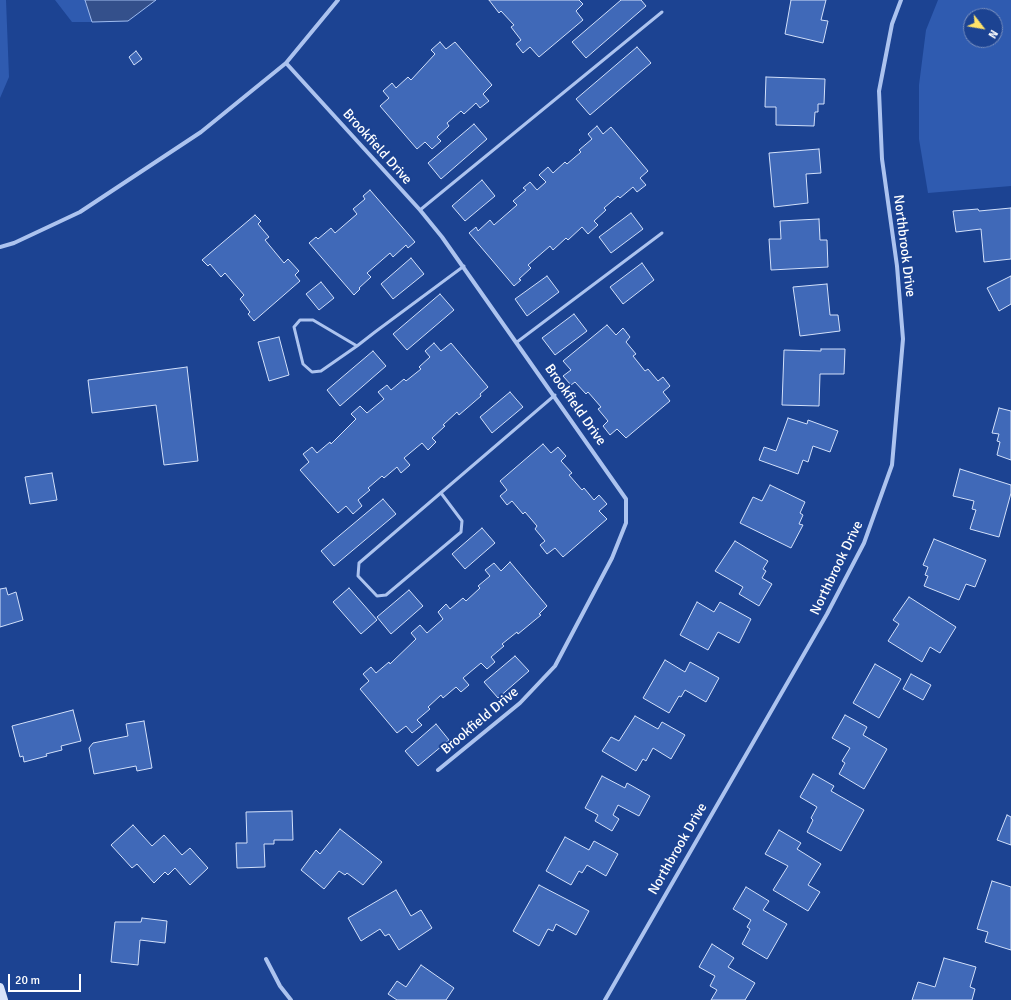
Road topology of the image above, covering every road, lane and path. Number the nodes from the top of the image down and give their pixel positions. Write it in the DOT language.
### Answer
graph roads {
  1 [pos="338,0"];
  2 [pos="901,0"];
  3 [pos="662,12"];
  4 [pos="286,63"];
  5 [pos="420,210"];
  6 [pos="662,233"];
  7 [pos="0,247"];
  8 [pos="464,266"];
  9 [pos="517,342"];
  10 [pos="357,346"];
  11 [pos="555,395"];
  12 [pos="441,493"];
  13 [pos="438,770"];
  14 [pos="266,959"];
  15 [pos="0,987"];
  16 [pos="4,1000"];
  17 [pos="291,1000"];
  18 [pos="605,1000"];
  1 -- 4 [label="street"];
  2 -- 18 [label="street, Northbrook Drive"];
  3 -- 5 [label="lane"];
  4 -- 5 [label="street, Brookfield Drive"];
  4 -- 7 [label="street"];
  5 -- 8 [label="street, Brookfield Drive"];
  6 -- 9 [label="lane"];
  8 -- 9 [label="street, Brookfield Drive"];
  8 -- 10 [label="lane"];
  9 -- 11 [label="street, Brookfield Drive"];
  10 -- 10 [label="lane"];
  11 -- 12 [label="lane"];
  11 -- 13 [label="street, Brookfield Drive"];
  12 -- 12 [label="lane"];
  14 -- 17 [label="street"];
  15 -- 16 [label="main road"];
}
